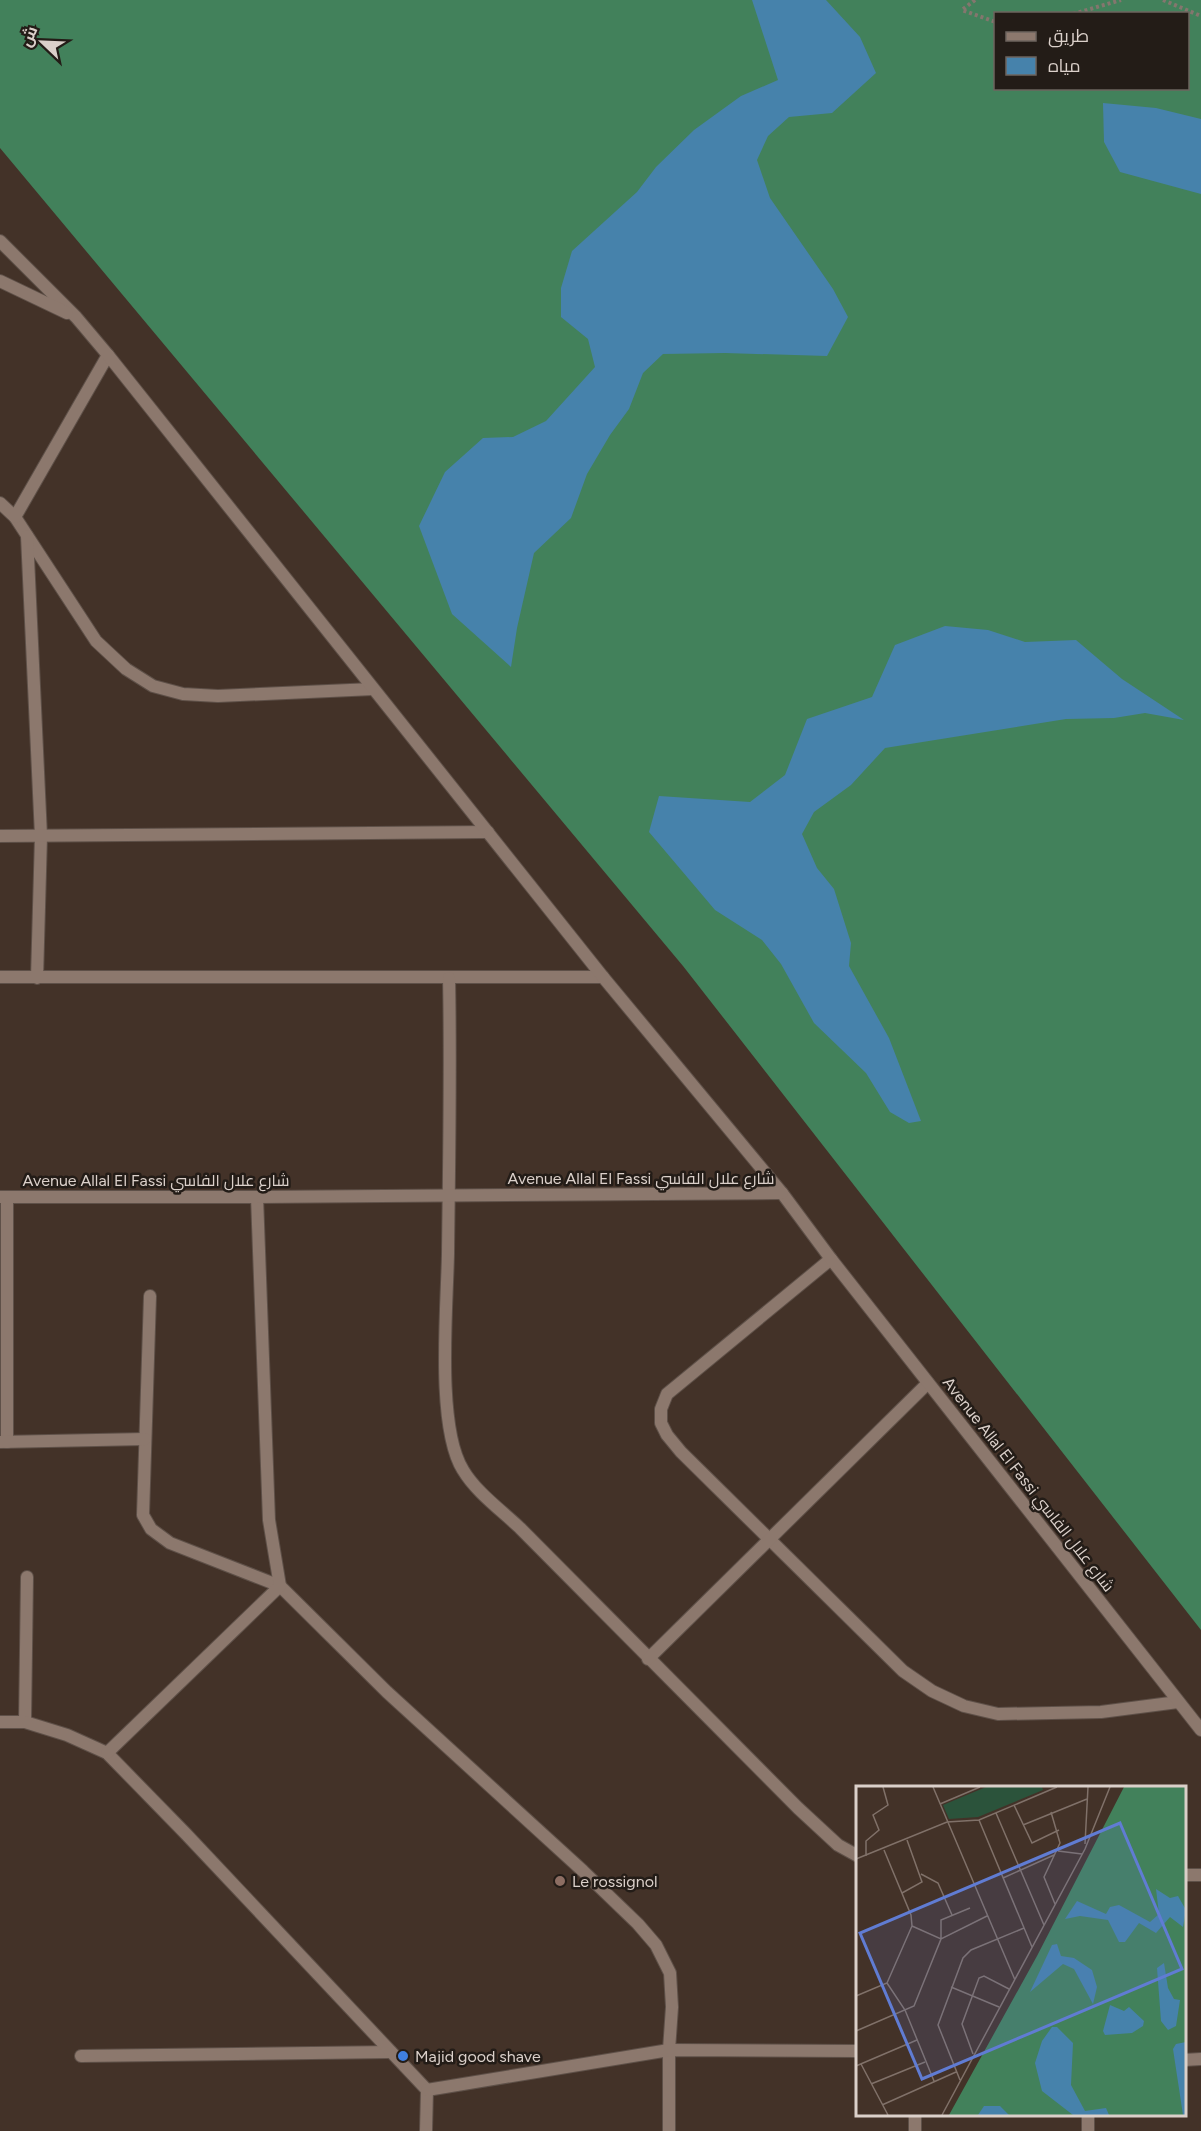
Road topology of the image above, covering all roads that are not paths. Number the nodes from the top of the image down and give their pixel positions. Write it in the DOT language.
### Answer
graph roads {
  1 [pos="0,241"];
  2 [pos="0,281"];
  3 [pos="76,317"];
  4 [pos="108,355"];
  5 [pos="0,503"];
  6 [pos="15,517"];
  7 [pos="27,535"];
  8 [pos="373,689"];
  9 [pos="488,832"];
  10 [pos="0,836"];
  11 [pos="41,836"];
  12 [pos="0,977"];
  13 [pos="603,977"];
  14 [pos="37,978"];
  15 [pos="449,978"];
  16 [pos="782,1193"];
  17 [pos="448,1195"];
  18 [pos="3,1197"];
  19 [pos="257,1197"];
  20 [pos="831,1259"];
  21 [pos="150,1296"];
  22 [pos="928,1383"];
  23 [pos="145,1439"];
  24 [pos="4,1442"];
  25 [pos="770,1540"];
  26 [pos="27,1578"];
  27 [pos="280,1586"];
  28 [pos="648,1659"];
  29 [pos="1178,1702"];
  30 [pos="0,1722"];
  31 [pos="25,1722"];
  32 [pos="1201,1730"];
  33 [pos="107,1753"];
  34 [pos="856,1855"];
  35 [pos="669,2050"];
  36 [pos="856,2051"];
  37 [pos="391,2052"];
  38 [pos="81,2056"];
  39 [pos="1201,2059"];
  40 [pos="1186,2060"];
  41 [pos="427,2090"];
  42 [pos="426,2131"];
  43 [pos="669,2131"];
  1 -- 3 [label="street"];
  2 -- 3 [label="street"];
  3 -- 4 [label="street"];
  4 -- 6 [label="street"];
  4 -- 8 [label="street"];
  5 -- 6 [label="street"];
  6 -- 7 [label="street"];
  7 -- 8 [label="street"];
  7 -- 11 [label="street"];
  8 -- 9 [label="street"];
  9 -- 11 [label="street"];
  9 -- 13 [label="street"];
  10 -- 11 [label="street"];
  11 -- 14 [label="street"];
  12 -- 14 [label="street"];
  13 -- 15 [label="street"];
  13 -- 16 [label="street"];
  14 -- 15 [label="street"];
  15 -- 17 [label="street"];
  16 -- 17 [label="street, Avenue Allal El Fassi شارع علال الفاسي"];
  16 -- 20 [label="street, Avenue Allal El Fassi شارع علال الفاسي"];
  17 -- 19 [label="street, Avenue Allal El Fassi شارع علال الفاسي"];
  17 -- 28 [label="street"];
  18 -- 19 [label="street, Avenue Allal El Fassi شارع علال الفاسي"];
  18 -- 24 [label="street"];
  19 -- 27 [label="street"];
  20 -- 22 [label="street, Avenue Allal El Fassi شارع علال الفاسي"];
  20 -- 25 [label="street"];
  21 -- 23 [label="street"];
  22 -- 25 [label="street"];
  22 -- 29 [label="street, Avenue Allal El Fassi شارع علال الفاسي"];
  23 -- 24 [label="street"];
  23 -- 27 [label="street"];
  25 -- 28 [label="street"];
  25 -- 29 [label="street"];
  26 -- 31 [label="street"];
  27 -- 33 [label="street"];
  27 -- 35 [label="street"];
  28 -- 34 [label="street"];
  29 -- 32 [label="street, Avenue Allal El Fassi شارع علال الفاسي"];
  30 -- 31 [label="street"];
  31 -- 33 [label="street"];
  33 -- 37 [label="street"];
  35 -- 36 [label="street"];
  35 -- 41 [label="street"];
  35 -- 43 [label="street"];
  37 -- 38 [label="street"];
  37 -- 41 [label="street"];
  39 -- 40 [label="street"];
  41 -- 42 [label="street"];
}
